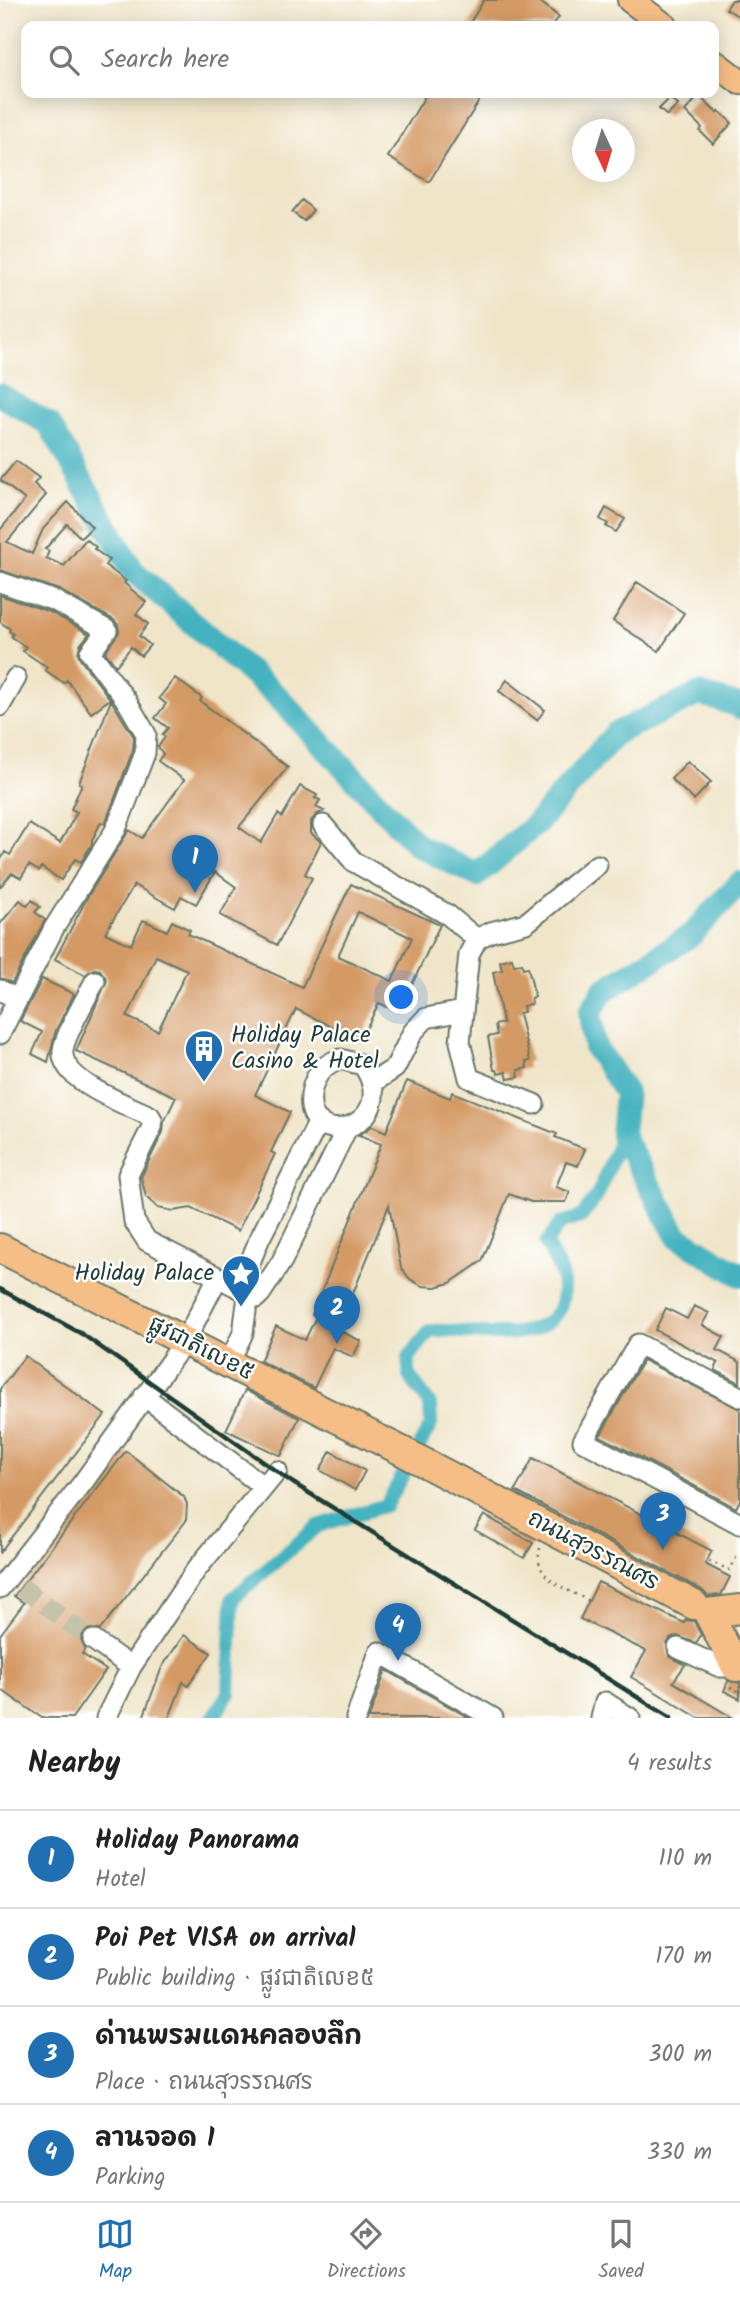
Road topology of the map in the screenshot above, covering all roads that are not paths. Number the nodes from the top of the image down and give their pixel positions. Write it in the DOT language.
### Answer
graph roads {
  1 [pos="630,0"];
  2 [pos="658,21"];
  3 [pos="719,66"];
  4 [pos="740,82"];
  5 [pos="0,582"];
  6 [pos="16,678"];
  7 [pos="0,706"];
  8 [pos="323,825"];
  9 [pos="597,865"];
  10 [pos="477,939"];
  11 [pos="94,981"];
  12 [pos="8,995"];
  13 [pos="463,1011"];
  14 [pos="0,1034"];
  15 [pos="372,1083"];
  16 [pos="534,1104"];
  17 [pos="319,1121"];
  18 [pos="347,1128"];
  19 [pos="0,1248"];
  20 [pos="218,1278"];
  21 [pos="245,1293"];
  22 [pos="184,1341"];
  23 [pos="229,1363"];
  24 [pos="144,1396"];
  25 [pos="740,1397"];
  26 [pos="277,1471"];
  27 [pos="264,1487"];
  28 [pos="492,1498"];
  29 [pos="740,1524"];
  30 [pos="10,1584"];
  31 [pos="694,1605"];
  32 [pos="740,1609"];
  33 [pos="93,1640"];
  34 [pos="678,1648"];
  35 [pos="131,1667"];
  36 [pos="736,1667"];
  37 [pos="106,1718"];
  38 [pos="356,1718"];
  39 [pos="493,1718"];
  40 [pos="601,1718"];
  41 [pos="630,1718"];
  1 -- 2 [label="main road"];
  3 -- 4 [label="main road"];
  5 -- 12 [label="street"];
  6 -- 7 [label="street"];
  8 -- 10 [label="street"];
  9 -- 10 [label="street"];
  10 -- 13 [label="street"];
  11 -- 20 [label="street"];
  12 -- 14 [label="street"];
  13 -- 15 [label="street"];
  13 -- 16 [label="street"];
  15 -- 17 [label="street"];
  15 -- 18 [label="street"];
  17 -- 18 [label="street"];
  17 -- 21 [label="street"];
  18 -- 21 [label="street"];
  19 -- 22 [label="highway, ផ្លូវជាតិលេខ៥"];
  20 -- 21 [label="street"];
  20 -- 22 [label="street"];
  21 -- 23 [label="street"];
  22 -- 23 [label="highway, ផ្លូវជាតិលេខ៥"];
  22 -- 24 [label="street"];
  23 -- 28 [label="highway, ផ្លូវជាតិលេខ៥"];
  24 -- 27 [label="street"];
  24 -- 30 [label="street"];
  25 -- 29 [label="street"];
  26 -- 27 [label="street"];
  27 -- 35 [label="street"];
  28 -- 31 [label="highway, ถนนสุวรรณศร"];
  32 -- 36 [label="highway"];
  33 -- 35 [label="street"];
  34 -- 36 [label="street"];
  35 -- 37 [label="street"];
  38 -- 39 [label="street"];
  40 -- 41 [label="street"];
}
